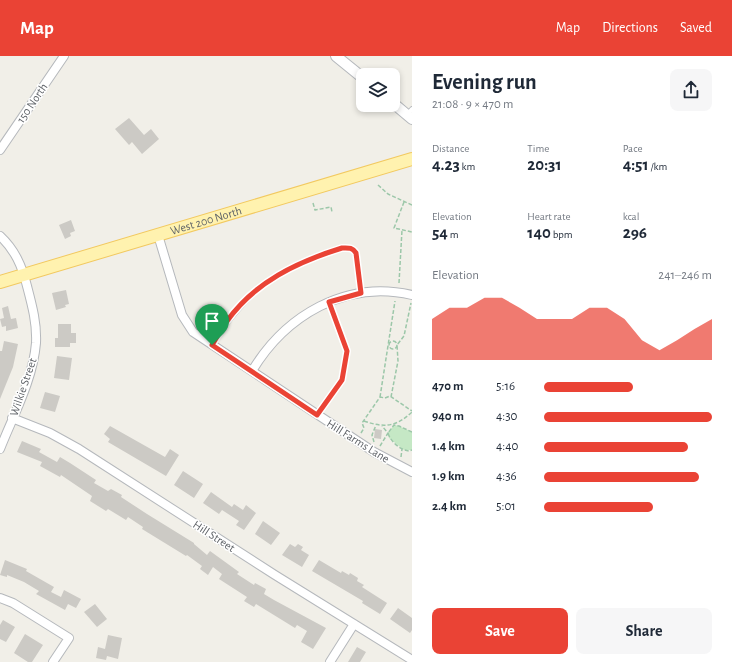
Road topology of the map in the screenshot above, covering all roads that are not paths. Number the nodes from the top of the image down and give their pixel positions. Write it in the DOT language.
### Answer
graph roads {
  1 [pos="64,56"];
  2 [pos="336,56"];
  3 [pos="356,72"];
  4 [pos="400,108"];
  5 [pos="411,116"];
  6 [pos="0,150"];
  7 [pos="412,159"];
  8 [pos="158,235"];
  9 [pos="0,236"];
  10 [pos="24,275"];
  11 [pos="0,282"];
  12 [pos="361,293"];
  13 [pos="412,299"];
  14 [pos="329,302"];
  15 [pos="212,345"];
  16 [pos="252,371"];
  17 [pos="317,415"];
  18 [pos="12,418"];
  19 [pos="0,449"];
  20 [pos="412,472"];
  21 [pos="0,598"];
  22 [pos="354,624"];
  23 [pos="412,660"];
  24 [pos="53,662"];
  25 [pos="330,662"];
  1 -- 6 [label="street, 150 North"];
  2 -- 3 [label="street"];
  4 -- 5 [label="street"];
  7 -- 8 [label="main road, West 200 North"];
  8 -- 10 [label="main road, West 200 North"];
  8 -- 15 [label="street, Hill Farms Lane"];
  9 -- 10 [label="street, Wilkie Street"];
  10 -- 11 [label="main road, West 200 North"];
  10 -- 18 [label="street, Wilkie Street"];
  12 -- 13 [label="street"];
  12 -- 14 [label="street"];
  12 -- 15 [label="lane"];
  14 -- 16 [label="street"];
  14 -- 17 [label="lane"];
  15 -- 16 [label="street, Hill Farms Lane"];
  16 -- 17 [label="street, Hill Farms Lane"];
  17 -- 20 [label="street, Hill Farms Lane"];
  18 -- 19 [label="street, Wilkie Street"];
  18 -- 22 [label="street, Hill Street"];
  21 -- 24 [label="street"];
  22 -- 23 [label="street, Hill Street"];
  22 -- 25 [label="street"];
}
